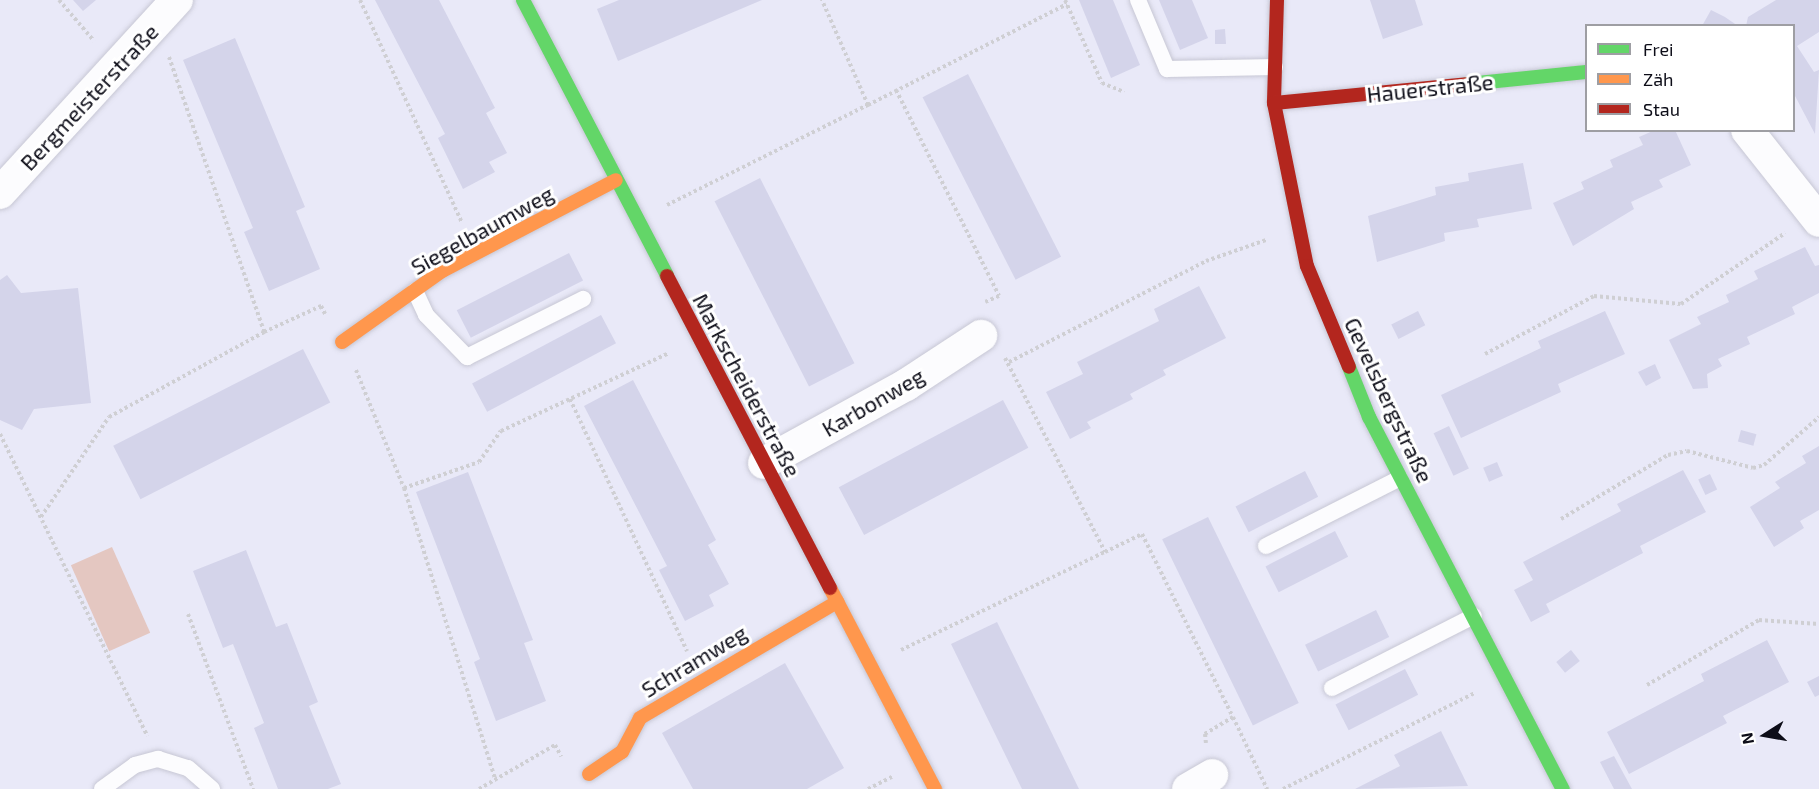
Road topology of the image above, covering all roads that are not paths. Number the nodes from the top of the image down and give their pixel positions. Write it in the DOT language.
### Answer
graph roads {
  1 [pos="523,0"];
  2 [pos="1138,0"];
  3 [pos="1277,0"];
  4 [pos="167,11"];
  5 [pos="1275,67"];
  6 [pos="1585,72"];
  7 [pos="1274,103"];
  8 [pos="1749,132"];
  9 [pos="616,180"];
  10 [pos="0,193"];
  11 [pos="1816,218"];
  12 [pos="415,291"];
  13 [pos="583,299"];
  14 [pos="981,336"];
  15 [pos="342,342"];
  16 [pos="764,463"];
  17 [pos="1401,478"];
  18 [pos="1266,546"];
  19 [pos="837,602"];
  20 [pos="1474,616"];
  21 [pos="1332,688"];
  22 [pos="589,774"];
  23 [pos="102,789"];
  24 [pos="212,789"];
  25 [pos="934,789"];
  26 [pos="1563,789"];
  1 -- 9 [label="street, Markscheiderstraße"];
  2 -- 5 [label="lane"];
  3 -- 5 [label="street, Gevelsbergstraße"];
  4 -- 10 [label="street, Bergmeisterstraße"];
  5 -- 7 [label="street, Gevelsbergstraße"];
  6 -- 7 [label="street, Hauerstraße"];
  7 -- 17 [label="street, Gevelsbergstraße"];
  8 -- 11 [label="street"];
  9 -- 12 [label="street, Siegelbaumweg"];
  9 -- 16 [label="street, Markscheiderstraße"];
  12 -- 13 [label="lane"];
  12 -- 15 [label="street, Siegelbaumweg"];
  14 -- 16 [label="street, Karbonweg"];
  16 -- 19 [label="street, Markscheiderstraße"];
  17 -- 18 [label="lane"];
  17 -- 20 [label="street, Gevelsbergstraße"];
  19 -- 22 [label="street, Schramweg"];
  19 -- 25 [label="street, Markscheiderstraße"];
  20 -- 21 [label="lane"];
  20 -- 26 [label="street, Gevelsbergstraße"];
  23 -- 24 [label="lane"];
}
